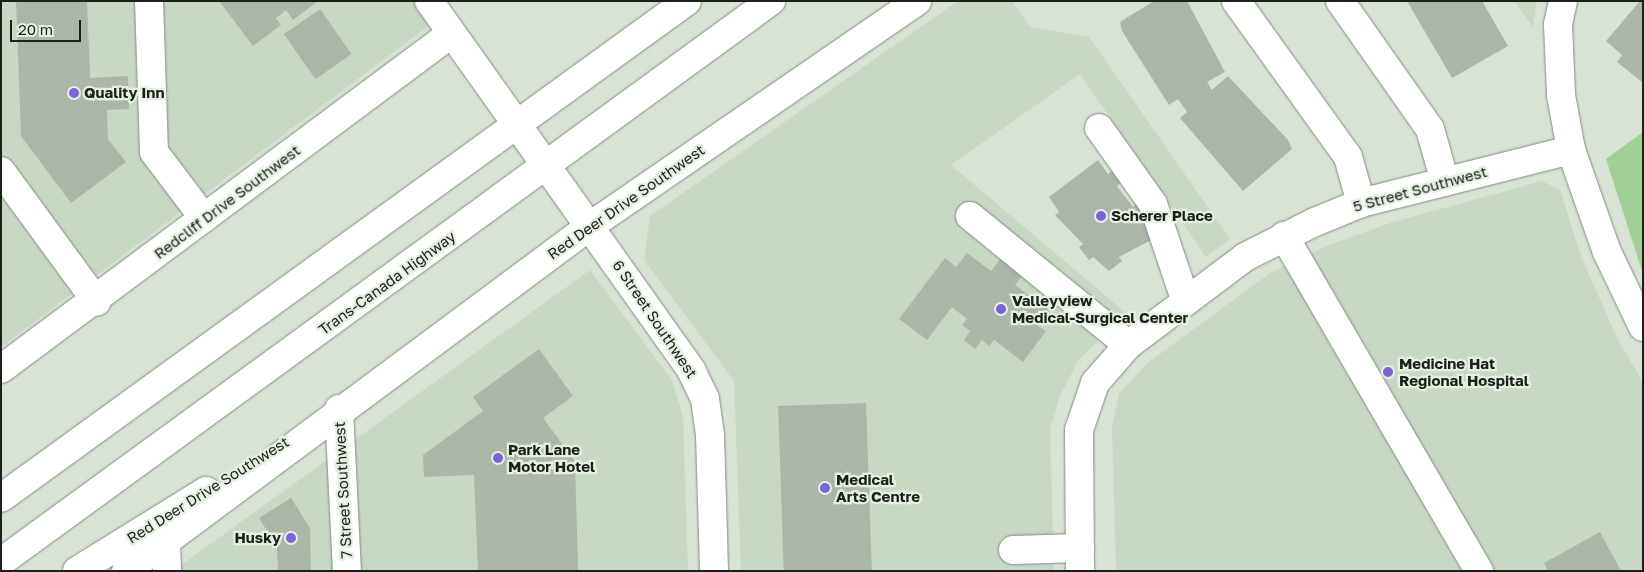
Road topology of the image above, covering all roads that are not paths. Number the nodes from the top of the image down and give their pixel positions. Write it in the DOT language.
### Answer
graph roads {
  1 [pos="148,1"];
  2 [pos="429,1"];
  3 [pos="687,1"];
  4 [pos="771,1"];
  5 [pos="917,1"];
  6 [pos="1236,1"];
  7 [pos="1340,1"];
  8 [pos="1563,1"];
  9 [pos="452,33"];
  10 [pos="518,126"];
  11 [pos="1099,128"];
  12 [pos="1571,150"];
  13 [pos="548,167"];
  14 [pos="1,171"];
  15 [pos="1445,182"];
  16 [pos="1361,203"];
  17 [pos="970,216"];
  18 [pos="204,218"];
  19 [pos="590,226"];
  20 [pos="1284,236"];
  21 [pos="1185,299"];
  22 [pos="97,302"];
  23 [pos="1643,327"];
  24 [pos="1128,345"];
  25 [pos="1,370"];
  26 [pos="129,405"];
  27 [pos="339,409"];
  28 [pos="1,485"];
  29 [pos="1,498"];
  30 [pos="166,541"];
  31 [pos="1013,550"];
  32 [pos="1080,559"];
  33 [pos="1,562"];
  34 [pos="77,571"];
  35 [pos="126,571"];
  36 [pos="167,571"];
  37 [pos="347,571"];
  38 [pos="714,571"];
  39 [pos="1479,571"];
  1 -- 18 [label="main road"];
  2 -- 9 [label="main road"];
  3 -- 10 [label="main road"];
  4 -- 13 [label="main road, Trans-Canada Highway"];
  5 -- 19 [label="main road, Red Deer Drive Southwest"];
  6 -- 16 [label="main road"];
  7 -- 15 [label="main road"];
  8 -- 12 [label="main road"];
  9 -- 10 [label="main road"];
  9 -- 18 [label="main road, Redcliff Drive Southwest"];
  10 -- 13 [label="main road, 6 Street Southwest"];
  10 -- 26 [label="main road"];
  11 -- 21 [label="main road"];
  12 -- 15 [label="main road, 5 Street Southwest"];
  12 -- 23 [label="main road"];
  13 -- 19 [label="main road, 6 Street Southwest"];
  13 -- 33 [label="main road, Trans-Canada Highway"];
  14 -- 22 [label="main road"];
  15 -- 16 [label="main road, 5 Street Southwest"];
  16 -- 20 [label="main road, 5 Street Southwest"];
  17 -- 24 [label="main road"];
  18 -- 22 [label="main road, Redcliff Drive Southwest"];
  19 -- 27 [label="main road, Red Deer Drive Southwest"];
  19 -- 38 [label="main road, 6 Street Southwest"];
  20 -- 21 [label="main road, 5 Street Southwest"];
  20 -- 39 [label="main road"];
  21 -- 24 [label="main road, 5 Street Southwest"];
  22 -- 25 [label="main road, Redcliff Drive Southwest"];
  24 -- 32 [label="main road, 5 Street Southwest"];
  26 -- 28 [label="main road"];
  26 -- 29 [label="main road"];
  27 -- 30 [label="main road, Red Deer Drive Southwest"];
  27 -- 34 [label="main road, Red Deer Drive Southwest"];
  27 -- 37 [label="main road, 7 Street Southwest"];
  30 -- 35 [label="main road, Red Deer Drive Southwest"];
  30 -- 36 [label="main road"];
  31 -- 32 [label="main road"];
}
